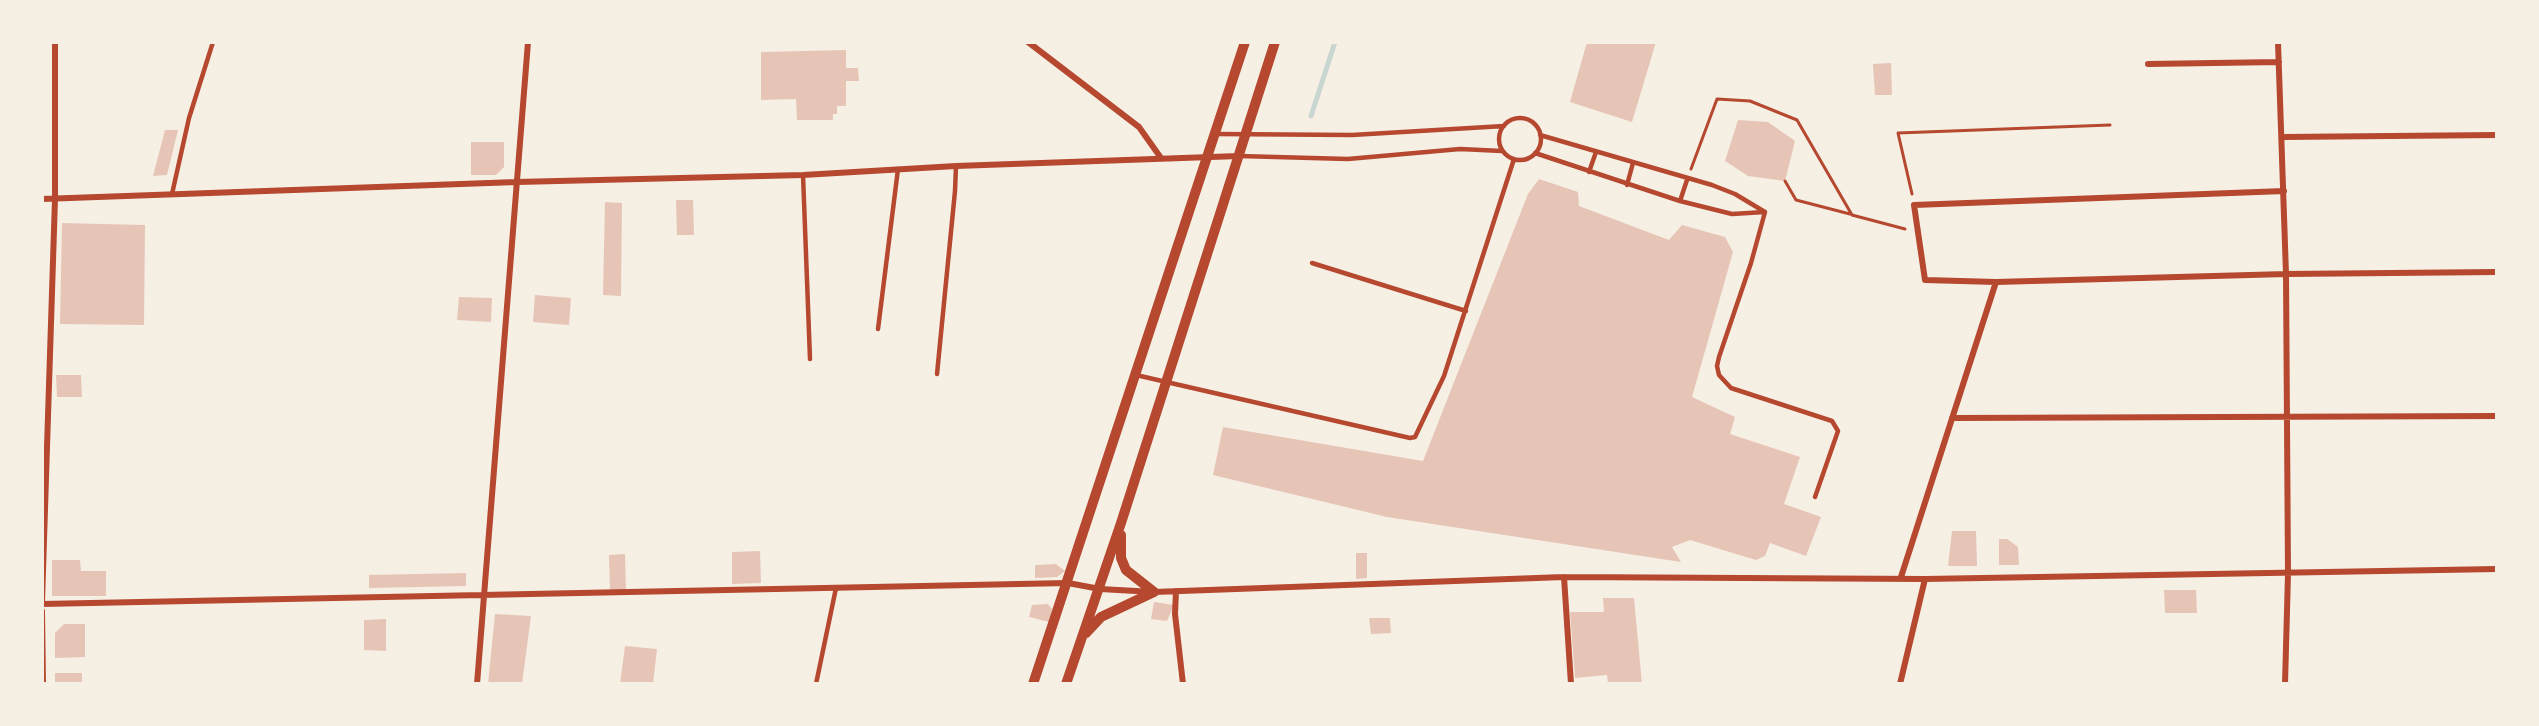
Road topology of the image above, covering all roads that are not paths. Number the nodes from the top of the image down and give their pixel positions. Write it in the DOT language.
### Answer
graph roads {
  1 [pos="55,42"];
  2 [pos="213,42"];
  3 [pos="528,42"];
  4 [pos="1028,42"];
  5 [pos="1245,42"];
  6 [pos="1275,42"];
  7 [pos="2278,42"];
  8 [pos="2279,62"];
  9 [pos="2148,64"];
  10 [pos="1504,126"];
  11 [pos="1214,134"];
  12 [pos="1245,134"];
  13 [pos="1540,135"];
  14 [pos="2497,135"];
  15 [pos="2283,137"];
  16 [pos="1502,151"];
  17 [pos="1596,152"];
  18 [pos="1535,153"];
  19 [pos="1239,156"];
  20 [pos="1206,157"];
  21 [pos="1161,158"];
  22 [pos="1514,159"];
  23 [pos="1633,163"];
  24 [pos="956,166"];
  25 [pos="898,169"];
  26 [pos="1589,172"];
  27 [pos="803,175"];
  28 [pos="1687,180"];
  29 [pos="517,182"];
  30 [pos="1627,185"];
  31 [pos="2284,191"];
  32 [pos="172,194"];
  33 [pos="56,198"];
  34 [pos="42,199"];
  35 [pos="1680,201"];
  36 [pos="1765,212"];
  37 [pos="1312,263"];
  38 [pos="2497,272"];
  39 [pos="2286,274"];
  40 [pos="1996,282"];
  41 [pos="1466,311"];
  42 [pos="878,329"];
  43 [pos="810,359"];
  44 [pos="937,374"];
  45 [pos="1136,375"];
  46 [pos="1166,382"];
  47 [pos="2497,416"];
  48 [pos="2288,417"];
  49 [pos="1952,418"];
  50 [pos="1815,497"];
  51 [pos="1121,523"];
  52 [pos="2497,569"];
  53 [pos="2288,574"];
  54 [pos="1564,577"];
  55 [pos="1901,577"];
  56 [pos="1925,579"];
  57 [pos="1068,583"];
  58 [pos="836,588"];
  59 [pos="1100,589"];
  60 [pos="1176,591"];
  61 [pos="1154,592"];
  62 [pos="483,595"];
  63 [pos="42,603"];
  64 [pos="42,611"];
  65 [pos="1083,636"];
  66 [pos="43,684"];
  67 [pos="477,684"];
  68 [pos="816,684"];
  69 [pos="1033,684"];
  70 [pos="1066,684"];
  71 [pos="1183,684"];
  72 [pos="1571,684"];
  73 [pos="1900,684"];
  74 [pos="2285,684"];
  1 -- 33 [label="street"];
  2 -- 32 [label="lane"];
  3 -- 29 [label="street"];
  4 -- 21 [label="street"];
  5 -- 11 [label="street"];
  6 -- 12 [label="street"];
  7 -- 8 [label="street"];
  8 -- 9 [label="street"];
  8 -- 15 [label="street"];
  10 -- 12 [label="lane"];
  10 -- 13 [label="lane"];
  10 -- 16 [label="lane"];
  11 -- 12 [label="lane"];
  11 -- 20 [label="street"];
  12 -- 19 [label="street"];
  13 -- 17 [label="lane"];
  13 -- 18 [label="lane"];
  14 -- 15 [label="street"];
  15 -- 31 [label="street"];
  16 -- 19 [label="lane"];
  16 -- 22 [label="lane"];
  17 -- 23 [label="lane"];
  17 -- 26 [label="lane"];
  18 -- 22 [label="lane"];
  18 -- 26 [label="lane"];
  19 -- 20 [label="street"];
  19 -- 46 [label="street"];
  20 -- 21 [label="street"];
  20 -- 45 [label="street"];
  21 -- 24 [label="street"];
  22 -- 41 [label="lane"];
  23 -- 28 [label="lane"];
  23 -- 30 [label="lane"];
  24 -- 25 [label="street"];
  24 -- 44 [label="lane"];
  25 -- 27 [label="street"];
  25 -- 42 [label="lane"];
  26 -- 30 [label="lane"];
  27 -- 29 [label="street"];
  27 -- 43 [label="lane"];
  28 -- 35 [label="lane"];
  28 -- 36 [label="lane"];
  29 -- 32 [label="street"];
  29 -- 62 [label="street"];
  30 -- 35 [label="lane"];
  31 -- 39 [label="street"];
  31 -- 40 [label="street"];
  32 -- 33 [label="street"];
  33 -- 34 [label="street"];
  33 -- 63 [label="street"];
  35 -- 36 [label="lane"];
  36 -- 50 [label="lane"];
  37 -- 41 [label="lane"];
  38 -- 39 [label="street"];
  39 -- 40 [label="street"];
  39 -- 48 [label="street"];
  40 -- 49 [label="street"];
  41 -- 46 [label="lane"];
  45 -- 46 [label="lane"];
  45 -- 57 [label="street"];
  46 -- 51 [label="street"];
  47 -- 48 [label="street"];
  48 -- 49 [label="street"];
  48 -- 53 [label="street"];
  49 -- 55 [label="street"];
  51 -- 59 [label="street"];
  51 -- 61 [label="street"];
  52 -- 53 [label="street"];
  53 -- 56 [label="street"];
  53 -- 74 [label="street"];
  54 -- 55 [label="street"];
  54 -- 60 [label="street"];
  54 -- 72 [label="street"];
  55 -- 56 [label="street"];
  56 -- 73 [label="street"];
  57 -- 58 [label="street"];
  57 -- 59 [label="street"];
  57 -- 69 [label="street"];
  58 -- 62 [label="street"];
  58 -- 68 [label="lane"];
  59 -- 61 [label="street"];
  59 -- 65 [label="street"];
  60 -- 61 [label="street"];
  60 -- 71 [label="street"];
  61 -- 65 [label="street"];
  62 -- 63 [label="street"];
  62 -- 67 [label="street"];
  64 -- 66 [label="street"];
  65 -- 70 [label="street"];
}
